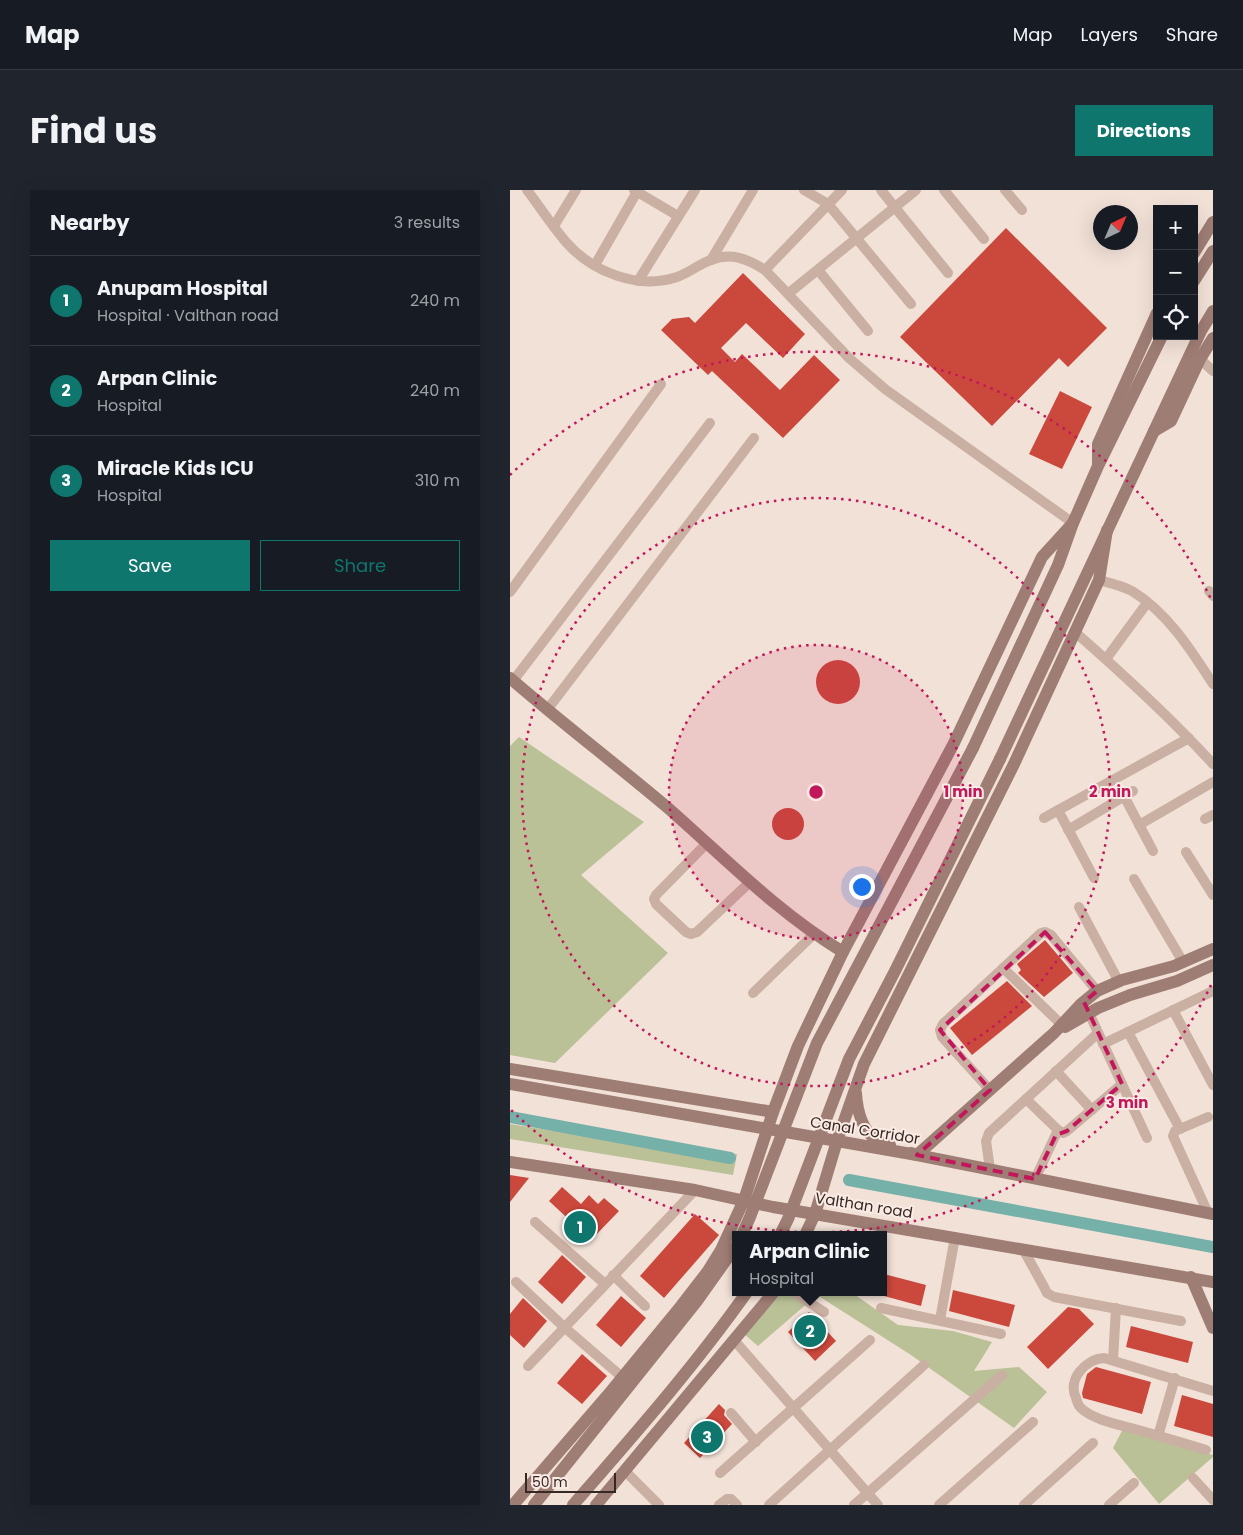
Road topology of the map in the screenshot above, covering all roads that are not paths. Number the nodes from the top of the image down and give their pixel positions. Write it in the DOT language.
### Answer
graph roads {
  1 [pos="527,190"];
  2 [pos="576,190"];
  3 [pos="636,190"];
  4 [pos="694,190"];
  5 [pos="753,190"];
  6 [pos="842,190"];
  7 [pos="881,190"];
  8 [pos="916,190"];
  9 [pos="944,190"];
  10 [pos="1005,190"];
  11 [pos="811,192"];
  12 [pos="828,204"];
  13 [pos="895,207"];
  14 [pos="1022,210"];
  15 [pos="678,216"];
  16 [pos="1213,222"];
  17 [pos="554,226"];
  18 [pos="857,238"];
  19 [pos="984,239"];
  20 [pos="1196,250"];
  21 [pos="1213,251"];
  22 [pos="711,260"];
  23 [pos="595,265"];
  24 [pos="765,270"];
  25 [pos="818,270"];
  26 [pos="948,273"];
  27 [pos="1198,275"];
  28 [pos="638,280"];
  29 [pos="789,293"];
  30 [pos="911,304"];
  31 [pos="1213,311"];
  32 [pos="1153,323"];
  33 [pos="868,331"];
  34 [pos="1213,338"];
  35 [pos="1160,340"];
  36 [pos="1200,359"];
  37 [pos="1213,370"];
  38 [pos="661,384"];
  39 [pos="710,423"];
  40 [pos="1154,431"];
  41 [pos="754,438"];
  42 [pos="1098,466"];
  43 [pos="1073,523"];
  44 [pos="1107,530"];
  45 [pos="1099,580"];
  46 [pos="510,592"];
  47 [pos="1147,603"];
  48 [pos="1075,632"];
  49 [pos="1106,659"];
  50 [pos="512,680"];
  51 [pos="1213,684"];
  52 [pos="547,710"];
  53 [pos="1188,738"];
  54 [pos="1212,761"];
  55 [pos="1213,782"];
  56 [pos="1133,790"];
  57 [pos="1124,796"];
  58 [pos="1058,810"];
  59 [pos="1044,818"];
  60 [pos="1139,825"];
  61 [pos="1068,830"];
  62 [pos="707,843"];
  63 [pos="1153,851"];
  64 [pos="1186,852"];
  65 [pos="1094,878"];
  66 [pos="1134,879"];
  67 [pos="750,882"];
  68 [pos="1213,895"];
  69 [pos="1079,907"];
  70 [pos="814,934"];
  71 [pos="1213,949"];
  72 [pos="843,952"];
  73 [pos="1183,962"];
  74 [pos="1213,965"];
  75 [pos="1003,968"];
  76 [pos="1119,982"];
  77 [pos="1097,991"];
  78 [pos="1213,991"];
  79 [pos="753,992"];
  80 [pos="1173,1010"];
  81 [pos="1089,1013"];
  82 [pos="1058,1029"];
  83 [pos="1128,1032"];
  84 [pos="1098,1033"];
  85 [pos="1103,1044"];
  86 [pos="510,1069"];
  87 [pos="1056,1071"];
  88 [pos="510,1084"];
  89 [pos="1122,1084"];
  90 [pos="1213,1085"];
  91 [pos="856,1088"];
  92 [pos="990,1090"];
  93 [pos="1026,1099"];
  94 [pos="1092,1110"];
  95 [pos="773,1112"];
  96 [pos="1208,1117"];
  97 [pos="768,1128"];
  98 [pos="1180,1129"];
  99 [pos="1058,1130"];
  100 [pos="1147,1138"];
  101 [pos="837,1141"];
  102 [pos="917,1155"];
  103 [pos="510,1162"];
  104 [pos="990,1169"];
  105 [pos="1035,1179"];
  106 [pos="695,1190"];
  107 [pos="744,1200"];
  108 [pos="814,1214"];
  109 [pos="1211,1214"];
  110 [pos="536,1222"];
  111 [pos="744,1231"];
  112 [pos="782,1231"];
  113 [pos="807,1231"];
  114 [pos="955,1237"];
  115 [pos="1023,1249"];
  116 [pos="732,1252"];
  117 [pos="613,1275"];
  118 [pos="1190,1277"];
  119 [pos="516,1282"];
  120 [pos="1213,1282"];
  121 [pos="605,1284"];
  122 [pos="744,1296"];
  123 [pos="771,1296"];
  124 [pos="799,1296"];
  125 [pos="645,1306"];
  126 [pos="881,1308"];
  127 [pos="1116,1308"];
  128 [pos="824,1312"];
  129 [pos="940,1320"];
  130 [pos="1181,1320"];
  131 [pos="564,1327"];
  132 [pos="1213,1328"];
  133 [pos="1000,1334"];
  134 [pos="734,1340"];
  135 [pos="870,1340"];
  136 [pos="1113,1360"];
  137 [pos="924,1365"];
  138 [pos="528,1366"];
  139 [pos="1002,1375"];
  140 [pos="622,1377"];
  141 [pos="1175,1378"];
  142 [pos="1213,1391"];
  143 [pos="794,1408"];
  144 [pos="731,1413"];
  145 [pos="1033,1422"];
  146 [pos="1158,1436"];
  147 [pos="756,1442"];
  148 [pos="1094,1443"];
  149 [pos="830,1450"];
  150 [pos="1206,1450"];
  151 [pos="625,1470"];
  152 [pos="720,1473"];
  153 [pos="1193,1478"];
  154 [pos="1134,1483"];
  155 [pos="867,1493"];
  156 [pos="1213,1500"];
  157 [pos="513,1505"];
  158 [pos="534,1505"];
  159 [pos="573,1505"];
  160 [pos="596,1505"];
  161 [pos="659,1505"];
  162 [pos="719,1505"];
  163 [pos="737,1505"];
  164 [pos="769,1505"];
  165 [pos="854,1505"];
  166 [pos="878,1505"];
  167 [pos="939,1505"];
  168 [pos="1024,1505"];
  169 [pos="1109,1505"];
  1 -- 17 [label="street"];
  2 -- 17 [label="street"];
  3 -- 15 [label="street"];
  3 -- 23 [label="street"];
  4 -- 15 [label="street"];
  5 -- 22 [label="street"];
  6 -- 12 [label="street"];
  7 -- 13 [label="street"];
  8 -- 13 [label="street"];
  9 -- 19 [label="street"];
  10 -- 14 [label="street"];
  11 -- 12 [label="street"];
  12 -- 18 [label="street"];
  12 -- 24 [label="street"];
  13 -- 18 [label="street"];
  13 -- 26 [label="street"];
  15 -- 28 [label="street"];
  16 -- 20 [label="main road"];
  17 -- 23 [label="street"];
  18 -- 25 [label="street"];
  18 -- 30 [label="street"];
  21 -- 27 [label="main road"];
  22 -- 24 [label="street"];
  22 -- 28 [label="street"];
  23 -- 28 [label="street"];
  24 -- 29 [label="street"];
  25 -- 29 [label="street"];
  25 -- 33 [label="street"];
  29 -- 43 [label="street"];
  31 -- 40 [label="main road"];
  32 -- 42 [label="main road"];
  34 -- 36 [label="main road"];
  35 -- 42 [label="main road"];
  36 -- 37 [label="street"];
  36 -- 40 [label="main road"];
  38 -- 46 [label="street"];
  39 -- 50 [label="street"];
  40 -- 44 [label="main road"];
  41 -- 52 [label="street"];
  42 -- 43 [label="main road"];
  43 -- 72 [label="main road"];
  43 -- 111 [label="main road, bridge"];
  44 -- 45 [label="main road"];
  44 -- 112 [label="main road, bridge"];
  45 -- 47 [label="street"];
  45 -- 48 [label="main road"];
  47 -- 49 [label="street"];
  47 -- 51 [label="street"];
  48 -- 49 [label="street"];
  48 -- 91 [label="main road"];
  49 -- 53 [label="street"];
  50 -- 52 [label="main road"];
  52 -- 62 [label="main road"];
  53 -- 54 [label="street"];
  53 -- 58 [label="street"];
  55 -- 60 [label="street"];
  56 -- 57 [label="street"];
  57 -- 60 [label="street"];
  57 -- 61 [label="street"];
  58 -- 59 [label="street"];
  58 -- 61 [label="street"];
  60 -- 63 [label="street"];
  61 -- 65 [label="street"];
  62 -- 67 [label="main road"];
  62 -- 67 [label="street"];
  64 -- 68 [label="street"];
  66 -- 73 [label="street"];
  67 -- 70 [label="main road"];
  69 -- 76 [label="street"];
  70 -- 72 [label="main road"];
  70 -- 79 [label="street"];
  71 -- 73 [label="main road"];
  72 -- 95 [label="main road"];
  73 -- 76 [label="main road"];
  74 -- 81 [label="main road"];
  75 -- 77 [label="street"];
  75 -- 82 [label="street"];
  75 -- 92 [label="street"];
  76 -- 77 [label="main road"];
  77 -- 82 [label="main road"];
  78 -- 80 [label="street"];
  80 -- 83 [label="street"];
  80 -- 90 [label="street"];
  81 -- 82 [label="main road"];
  81 -- 84 [label="street"];
  82 -- 92 [label="main road"];
  83 -- 85 [label="street"];
  83 -- 98 [label="street"];
  84 -- 85 [label="street"];
  84 -- 87 [label="street"];
  85 -- 89 [label="street"];
  86 -- 95 [label="main road"];
  87 -- 93 [label="street"];
  87 -- 94 [label="street"];
  88 -- 97 [label="main road, Canal Corridor"];
  89 -- 94 [label="street"];
  89 -- 100 [label="street"];
  91 -- 101 [label="main road"];
  91 -- 102 [label="main road"];
  92 -- 102 [label="main road"];
  93 -- 99 [label="street"];
  93 -- 104 [label="street"];
  94 -- 99 [label="street"];
  95 -- 97 [label="main road"];
  96 -- 98 [label="street"];
  97 -- 101 [label="main road, Canal Corridor"];
  97 -- 107 [label="main road"];
  98 -- 109 [label="street"];
  99 -- 105 [label="street"];
  101 -- 102 [label="main road, Canal Corridor"];
  101 -- 108 [label="main road"];
  102 -- 104 [label="main road, Canal Corridor"];
  103 -- 106 [label="main road, Valthan road"];
  104 -- 105 [label="main road, Canal Corridor"];
  105 -- 109 [label="main road, Canal Corridor"];
  106 -- 107 [label="main road, Valthan road"];
  106 -- 117 [label="street"];
  107 -- 108 [label="main road, Valthan road"];
  107 -- 140 [label="main road"];
  108 -- 113 [label="main road"];
  108 -- 114 [label="main road, Valthan road"];
  110 -- 121 [label="street"];
  114 -- 115 [label="main road, Valthan road"];
  114 -- 129 [label="street"];
  115 -- 118 [label="main road, Valthan road"];
  115 -- 127 [label="street"];
  116 -- 158 [label="main road"];
  117 -- 121 [label="street"];
  117 -- 125 [label="street"];
  118 -- 120 [label="main road, Valthan road"];
  118 -- 132 [label="main road"];
  119 -- 131 [label="street"];
  121 -- 131 [label="street"];
  122 -- 159 [label="main road"];
  123 -- 134 [label="main road"];
  124 -- 128 [label="street"];
  126 -- 129 [label="street"];
  127 -- 130 [label="street"];
  127 -- 136 [label="street"];
  129 -- 133 [label="street"];
  131 -- 138 [label="street"];
  131 -- 140 [label="street"];
  134 -- 143 [label="street"];
  134 -- 151 [label="main road"];
  135 -- 143 [label="street"];
  136 -- 141 [label="street"];
  136 -- 146 [label="street"];
  137 -- 149 [label="street"];
  139 -- 155 [label="street"];
  140 -- 157 [label="main road"];
  141 -- 142 [label="street"];
  141 -- 146 [label="street"];
  143 -- 147 [label="street"];
  143 -- 149 [label="street"];
  144 -- 147 [label="street"];
  145 -- 167 [label="street"];
  146 -- 150 [label="street"];
  147 -- 152 [label="street"];
  148 -- 168 [label="street"];
  149 -- 155 [label="street"];
  149 -- 164 [label="street"];
  151 -- 160 [label="main road"];
  151 -- 161 [label="street"];
  153 -- 156 [label="street"];
  154 -- 169 [label="street"];
  155 -- 165 [label="street"];
  155 -- 166 [label="street"];
  162 -- 163 [label="street"];
}
